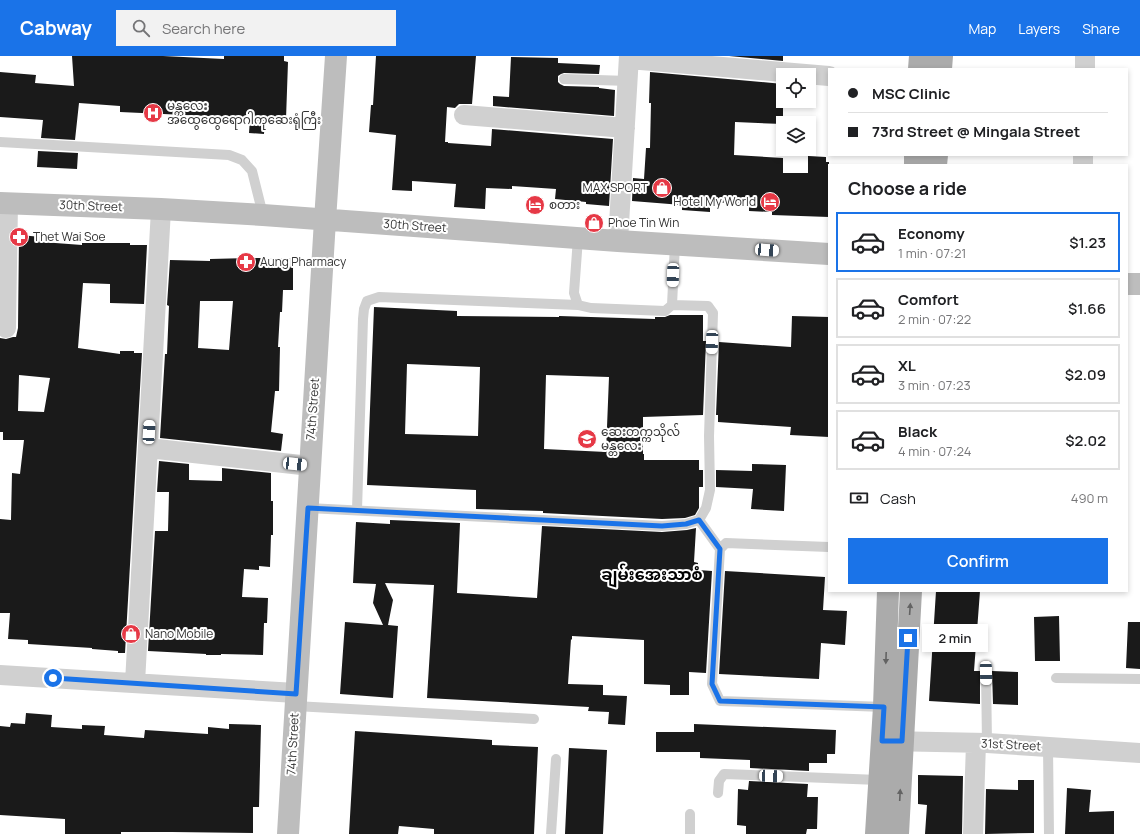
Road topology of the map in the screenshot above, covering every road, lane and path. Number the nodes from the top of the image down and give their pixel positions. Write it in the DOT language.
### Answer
graph roads {
  1 [pos="336,56"];
  2 [pos="920,56"];
  3 [pos="942,56"];
  4 [pos="1085,56"];
  5 [pos="629,58"];
  6 [pos="919,68"];
  7 [pos="941,68"];
  8 [pos="1085,68"];
  9 [pos="828,76"];
  10 [pos="564,79"];
  11 [pos="628,81"];
  12 [pos="464,115"];
  13 [pos="625,128"];
  14 [pos="0,142"];
  15 [pos="4,203"];
  16 [pos="160,209"];
  17 [pos="263,215"];
  18 [pos="325,220"];
  19 [pos="578,238"];
  20 [pos="618,241"];
  21 [pos="675,244"];
  22 [pos="828,254"];
  23 [pos="1128,269"];
  24 [pos="1140,269"];
  25 [pos="1128,284"];
  26 [pos="1140,284"];
  27 [pos="578,305"];
  28 [pos="672,305"];
  29 [pos="6,328"];
  30 [pos="148,448"];
  31 [pos="310,466"];
  32 [pos="308,508"];
  33 [pos="357,510"];
  34 [pos="699,520"];
  35 [pos="828,547"];
  36 [pos="720,549"];
  37 [pos="888,592"];
  38 [pos="911,592"];
  39 [pos="986,673"];
  40 [pos="0,675"];
  41 [pos="1056,678"];
  42 [pos="1140,679"];
  43 [pos="135,683"];
  44 [pos="296,700"];
  45 [pos="884,707"];
  46 [pos="534,719"];
  47 [pos="892,741"];
  48 [pos="981,744"];
  49 [pos="1048,747"];
  50 [pos="1140,753"];
  51 [pos="556,759"];
  52 [pos="879,780"];
  53 [pos="718,794"];
  54 [pos="690,814"];
  55 [pos="288,834"];
  56 [pos="551,834"];
  57 [pos="690,834"];
  58 [pos="876,834"];
  59 [pos="898,834"];
  60 [pos="973,834"];
  61 [pos="1049,834"];
  1 -- 18 [label="main road, 74th Street"];
  2 -- 6 [label="main road"];
  3 -- 7 [label="main road"];
  4 -- 8 [label="street"];
  5 -- 9 [label="street"];
  5 -- 11 [label="street"];
  10 -- 11 [label="lane"];
  11 -- 13 [label="street"];
  12 -- 13 [label="street"];
  13 -- 20 [label="street"];
  14 -- 17 [label="lane"];
  15 -- 16 [label="main road, 30th Street"];
  15 -- 29 [label="street"];
  16 -- 17 [label="main road, 30th Street"];
  16 -- 30 [label="street"];
  17 -- 18 [label="main road, 30th Street"];
  18 -- 19 [label="main road, 30th Street"];
  18 -- 31 [label="main road, 74th Street"];
  19 -- 20 [label="main road, 30th Street"];
  19 -- 27 [label="lane"];
  20 -- 21 [label="main road, 30th Street"];
  21 -- 22 [label="main road, 30th Street"];
  21 -- 28 [label="lane"];
  23 -- 24 [label="main road"];
  25 -- 26 [label="main road"];
  27 -- 28 [label="lane"];
  27 -- 33 [label="lane"];
  28 -- 34 [label="lane"];
  30 -- 31 [label="street"];
  30 -- 43 [label="street"];
  31 -- 32 [label="main road, 74th Street"];
  32 -- 33 [label="lane"];
  32 -- 44 [label="main road, 74th Street"];
  33 -- 34 [label="lane"];
  34 -- 36 [label="lane"];
  35 -- 36 [label="lane"];
  36 -- 45 [label="lane"];
  37 -- 45 [label="main road, one-way"];
  47 -- 38 [label="main road, one-way"];
  39 -- 48 [label="lane"];
  40 -- 43 [label="street"];
  41 -- 42 [label="lane"];
  43 -- 44 [label="street"];
  44 -- 46 [label="lane"];
  44 -- 55 [label="main road, 74th Street"];
  45 -- 47 [label="main road"];
  47 -- 48 [label="street, 31st Street"];
  47 -- 52 [label="main road"];
  59 -- 47 [label="main road, one-way"];
  48 -- 49 [label="street, 31st Street"];
  48 -- 60 [label="street"];
  49 -- 50 [label="street, 31st Street"];
  49 -- 61 [label="lane"];
  51 -- 56 [label="lane"];
  52 -- 53 [label="lane"];
  52 -- 58 [label="main road"];
  54 -- 57 [label="lane"];
}
